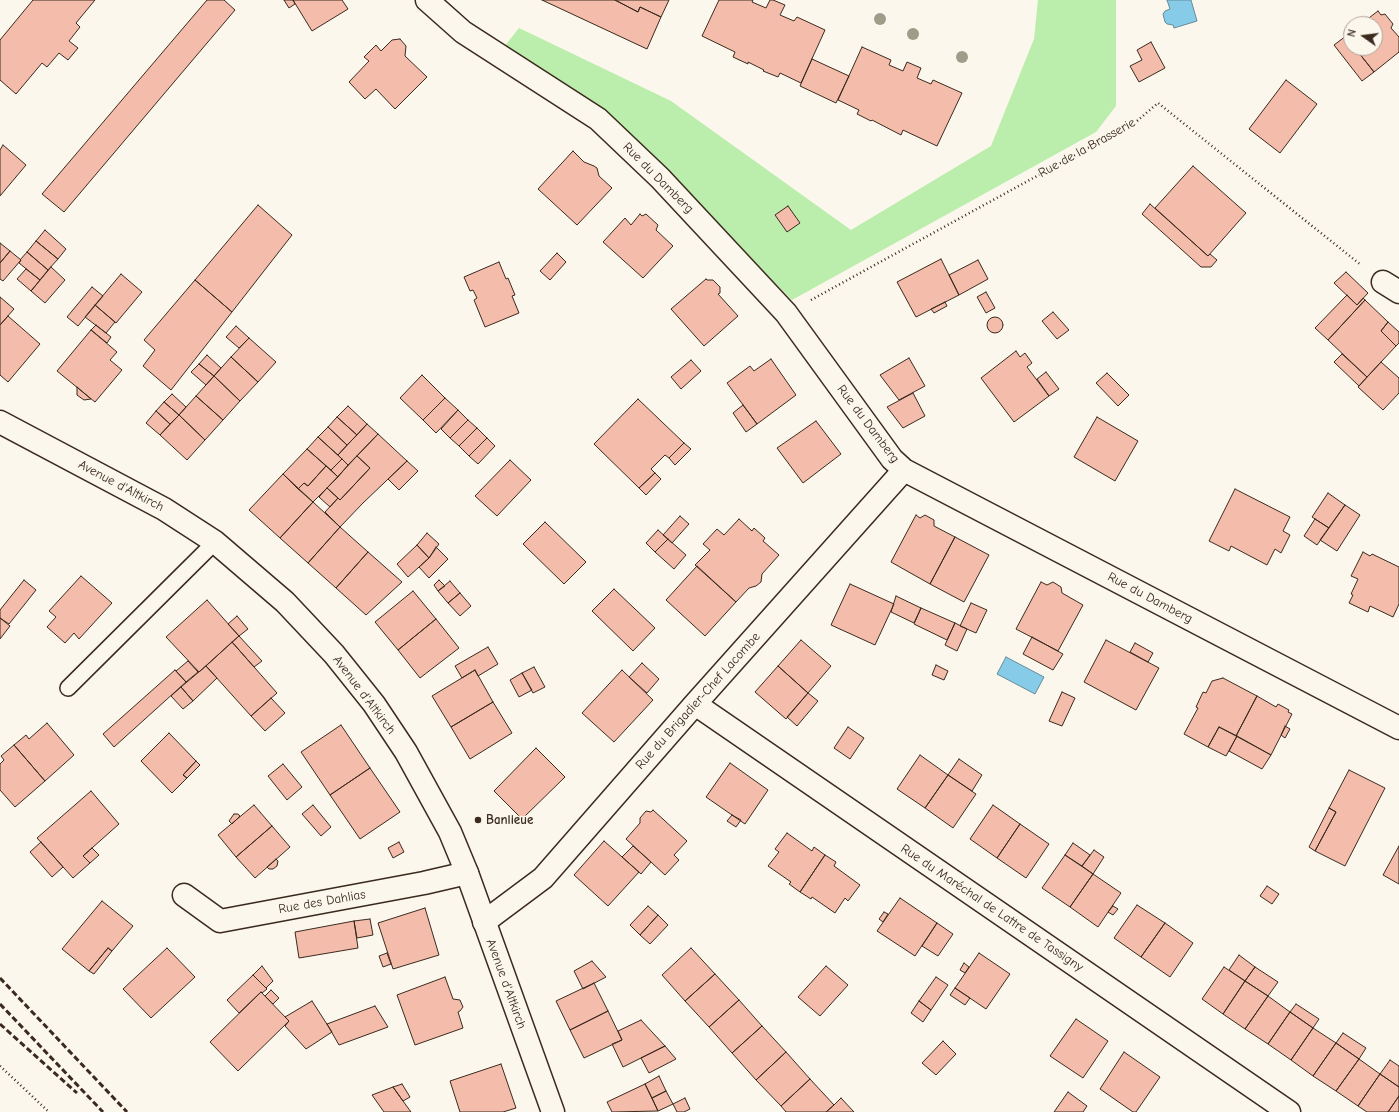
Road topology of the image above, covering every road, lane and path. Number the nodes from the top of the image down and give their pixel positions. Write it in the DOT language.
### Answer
graph roads {
  1 [pos="427,0"];
  2 [pos="1391,287"];
  3 [pos="786,313"];
  4 [pos="0,422"];
  5 [pos="904,470"];
  6 [pos="215,542"];
  7 [pos="68,688"];
  8 [pos="695,704"];
  9 [pos="1399,728"];
  10 [pos="467,873"];
  11 [pos="184,895"];
  12 [pos="484,922"];
  13 [pos="0,1066"];
  14 [pos="49,1112"];
  15 [pos="553,1112"];
  16 [pos="1289,1112"];
  1 -- 3 [label="street, Rue du Damberg"];
  2 -- 3 [label="path, Rue de la Brasserie"];
  3 -- 5 [label="street, Rue du Damberg"];
  4 -- 6 [label="street, Avenue d'Altkirch"];
  5 -- 8 [label="street, Rue du Brigadier-Chef Lacombe"];
  5 -- 9 [label="street, Rue du Damberg"];
  6 -- 7 [label="lane"];
  6 -- 10 [label="street, Avenue d'Altkirch"];
  8 -- 12 [label="street, Rue du Brigadier-Chef Lacombe"];
  8 -- 16 [label="street, Rue du Maréchal de Lattre de Tassigny"];
  10 -- 11 [label="street, Rue des Dahlias"];
  10 -- 12 [label="street, Avenue d'Altkirch"];
  12 -- 15 [label="street, Avenue d'Altkirch"];
  13 -- 14 [label="path"];
}
